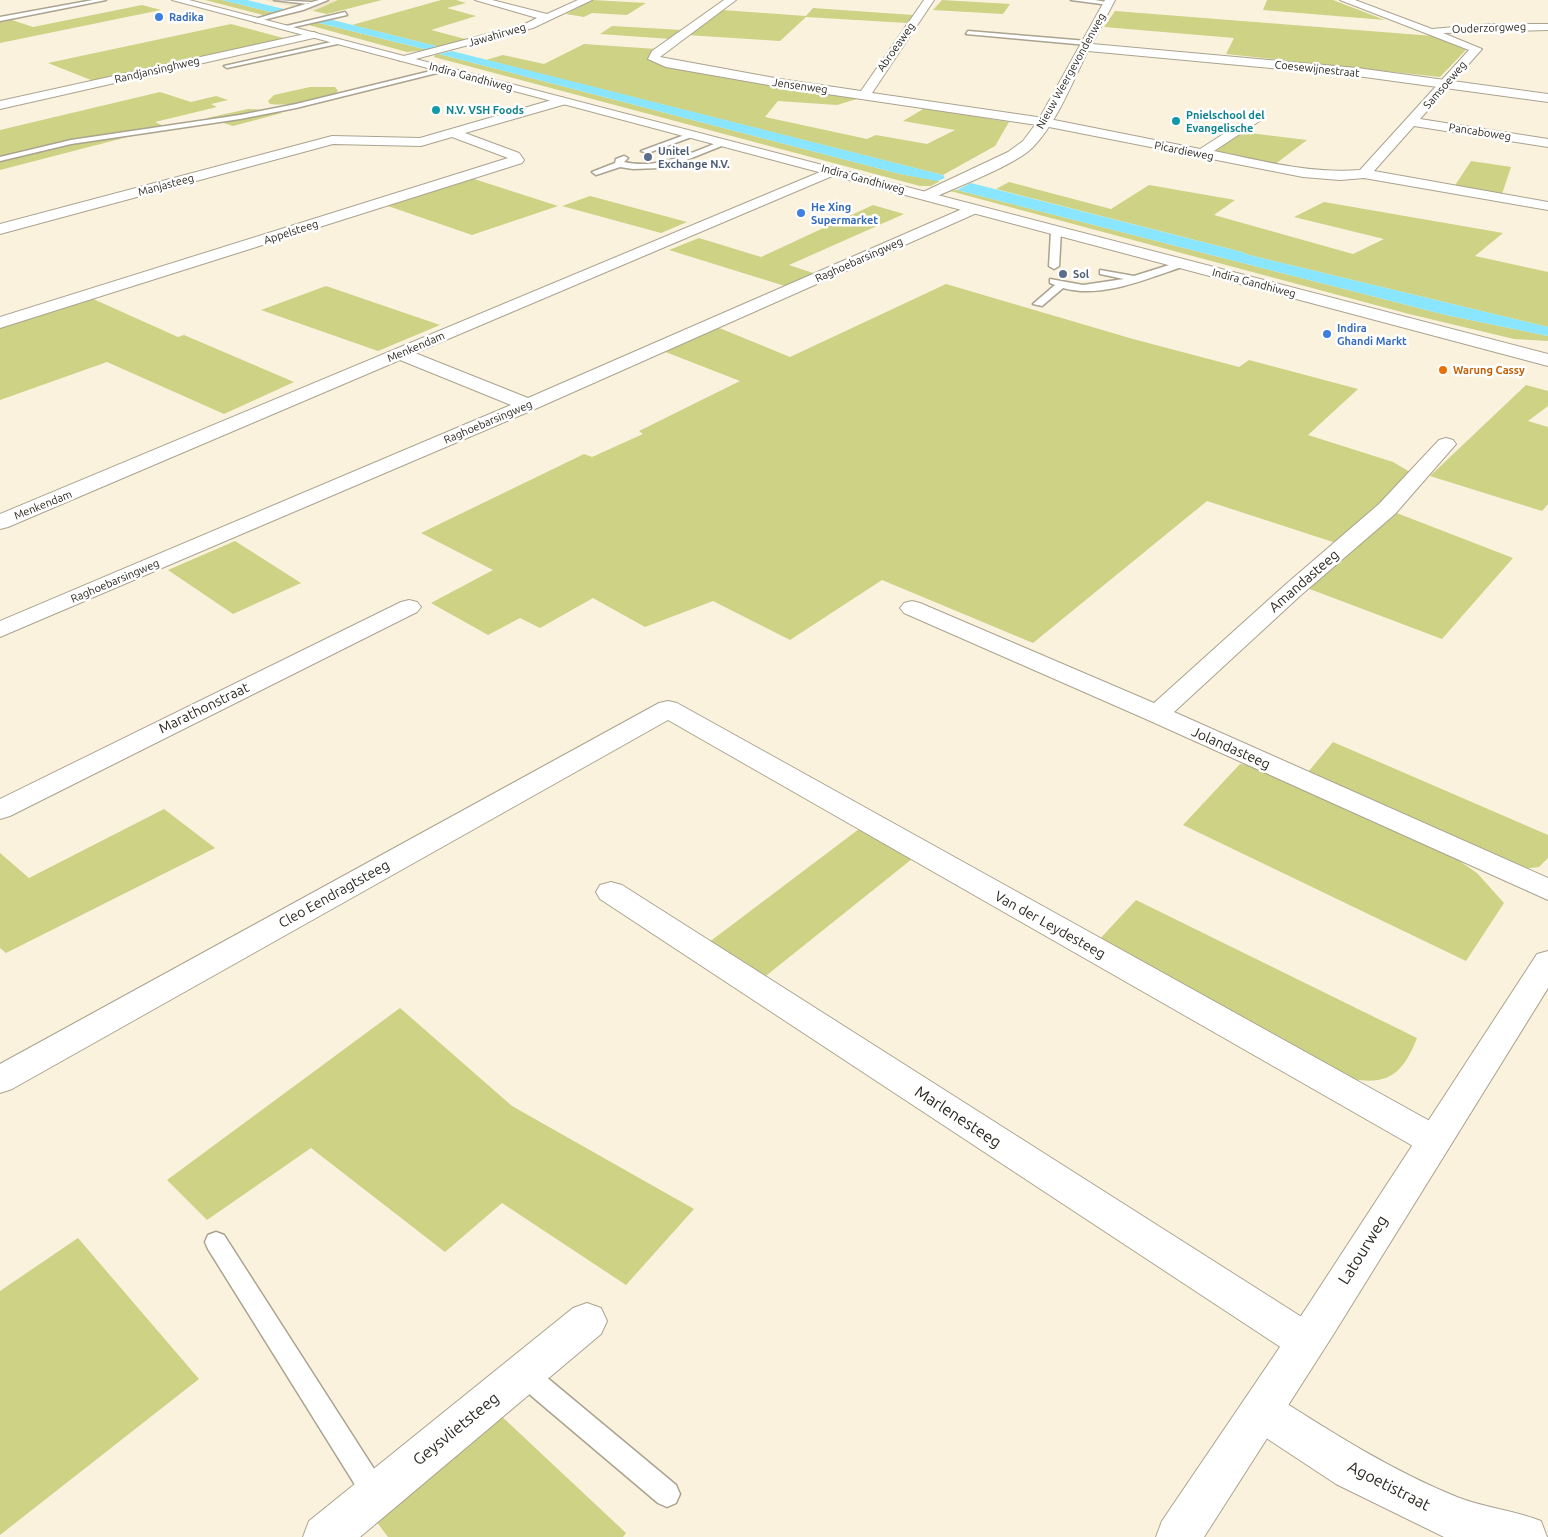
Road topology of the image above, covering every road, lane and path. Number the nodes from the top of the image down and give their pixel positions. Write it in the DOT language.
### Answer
graph roads {
  1 [pos="103,0"];
  2 [pos="277,0"];
  3 [pos="480,0"];
  4 [pos="587,0"];
  5 [pos="731,0"];
  6 [pos="929,0"];
  7 [pos="1074,0"];
  8 [pos="1345,0"];
  9 [pos="185,1"];
  10 [pos="322,1"];
  11 [pos="1110,1"];
  12 [pos="345,14"];
  13 [pos="332,17"];
  14 [pos="550,18"];
  15 [pos="0,20"];
  16 [pos="255,20"];
  17 [pos="304,23"];
  18 [pos="285,27"];
  19 [pos="1548,27"];
  20 [pos="1431,31"];
  21 [pos="968,34"];
  22 [pos="314,35"];
  23 [pos="340,42"];
  24 [pos="1086,45"];
  25 [pos="404,59"];
  26 [pos="227,66"];
  27 [pos="443,70"];
  28 [pos="1446,83"];
  29 [pos="865,94"];
  30 [pos="1548,98"];
  31 [pos="562,101"];
  32 [pos="0,105"];
  33 [pos="1259,115"];
  34 [pos="1044,122"];
  35 [pos="1412,122"];
  36 [pos="454,134"];
  37 [pos="693,135"];
  38 [pos="726,143"];
  39 [pos="1548,143"];
  40 [pos="645,151"];
  41 [pos="1201,154"];
  42 [pos="0,159"];
  43 [pos="832,171"];
  44 [pos="596,172"];
  45 [pos="1364,174"];
  46 [pos="932,194"];
  47 [pos="1548,206"];
  48 [pos="974,209"];
  49 [pos="0,230"];
  50 [pos="1056,231"];
  51 [pos="1182,264"];
  52 [pos="1067,265"];
  53 [pos="1103,272"];
  54 [pos="1135,278"];
  55 [pos="1094,280"];
  56 [pos="1111,284"];
  57 [pos="1038,304"];
  58 [pos="0,323"];
  59 [pos="401,354"];
  60 [pos="1543,358"];
  61 [pos="528,405"];
  62 [pos="1446,444"];
  63 [pos="0,522"];
  64 [pos="409,607"];
  65 [pos="912,608"];
  66 [pos="0,630"];
  67 [pos="668,709"];
  68 [pos="1157,714"];
  69 [pos="0,810"];
  70 [pos="1548,890"];
  71 [pos="611,892"];
  72 [pos="1548,962"];
  73 [pos="0,1080"];
  74 [pos="1433,1140"];
  75 [pos="216,1242"];
  76 [pos="587,1321"];
  77 [pos="1305,1341"];
  78 [pos="524,1374"];
  79 [pos="1263,1412"];
  80 [pos="667,1494"];
  81 [pos="376,1495"];
  82 [pos="325,1537"];
  83 [pos="1178,1537"];
  84 [pos="1525,1537"];
  1 -- 15 [label="lane"];
  2 -- 10 [label="lane"];
  3 -- 14 [label="street"];
  4 -- 14 [label="street, Jawahirweg"];
  5 -- 29 [label="street, Jensenweg"];
  6 -- 29 [label="street, Abroeaweg"];
  7 -- 11 [label="lane"];
  8 -- 20 [label="street, Samsoeweg"];
  9 -- 16 [label="street, Indira Gandhiweg"];
  10 -- 16 [label="lane"];
  11 -- 24 [label="street, Nieuw Weergevondenweg"];
  12 -- 13 [label="lane"];
  13 -- 17 [label="lane"];
  14 -- 25 [label="street, Jawahirweg"];
  16 -- 18 [label="street, Indira Gandhiweg"];
  17 -- 18 [label="lane"];
  18 -- 22 [label="street, Indira Gandhiweg"];
  19 -- 20 [label="street, Ouderzorgweg"];
  20 -- 28 [label="street, Samsoeweg"];
  21 -- 24 [label="lane"];
  22 -- 23 [label="street, Indira Gandhiweg"];
  22 -- 32 [label="street, Randjansinghweg"];
  23 -- 25 [label="street, Indira Gandhiweg"];
  23 -- 26 [label="lane"];
  24 -- 28 [label="street, Coesewijnestraat"];
  24 -- 34 [label="street, Nieuw Weergevondenweg"];
  25 -- 27 [label="street, Indira Gandhiweg"];
  27 -- 31 [label="street, Indira Gandhiweg"];
  27 -- 42 [label="lane"];
  28 -- 30 [label="street, Coesewijnestraat"];
  28 -- 35 [label="street, Samsoeweg"];
  29 -- 34 [label="street, Jensenweg"];
  31 -- 36 [label="street, Manjasteeg"];
  31 -- 37 [label="street, Indira Gandhiweg"];
  33 -- 41 [label="street"];
  34 -- 41 [label="street, Picardieweg"];
  34 -- 46 [label="street, Nieuw Weergevondenweg"];
  35 -- 39 [label="street, Pancaboweg"];
  35 -- 45 [label="street, Samsoeweg"];
  36 -- 49 [label="street, Manjasteeg"];
  36 -- 58 [label="street, Appelsteeg"];
  37 -- 38 [label="street, Indira Gandhiweg"];
  37 -- 40 [label="lane"];
  38 -- 43 [label="street, Indira Gandhiweg"];
  38 -- 44 [label="lane"];
  41 -- 45 [label="street, Picardieweg"];
  43 -- 46 [label="street, Indira Gandhiweg"];
  43 -- 59 [label="street, Menkendam"];
  45 -- 47 [label="street"];
  46 -- 48 [label="street, Indira Gandhiweg"];
  48 -- 50 [label="street, Indira Gandhiweg"];
  48 -- 61 [label="street, Raghoebarsingweg"];
  50 -- 51 [label="street, Indira Gandhiweg"];
  50 -- 52 [label="lane"];
  51 -- 54 [label="lane"];
  51 -- 60 [label="street, Indira Gandhiweg"];
  53 -- 54 [label="lane"];
  54 -- 56 [label="lane"];
  55 -- 56 [label="lane"];
  56 -- 57 [label="lane"];
  59 -- 61 [label="street"];
  59 -- 63 [label="street, Menkendam"];
  61 -- 66 [label="street, Raghoebarsingweg"];
  62 -- 68 [label="street, Amandasteeg"];
  64 -- 69 [label="street, Marathonstraat"];
  65 -- 68 [label="street, Jolandasteeg"];
  67 -- 73 [label="street, Cleo Eendragtsteeg"];
  67 -- 74 [label="street, Van der Leydesteeg"];
  68 -- 70 [label="street, Jolandasteeg"];
  71 -- 77 [label="street, Marlenesteeg"];
  72 -- 74 [label="street, Latourweg"];
  74 -- 77 [label="street, Latourweg"];
  75 -- 81 [label="lane"];
  76 -- 78 [label="street, Geysvlietsteeg"];
  77 -- 79 [label="street, Latourweg"];
  78 -- 80 [label="lane"];
  78 -- 81 [label="street, Geysvlietsteeg"];
  79 -- 83 [label="street, Latourweg"];
  79 -- 84 [label="street, Agoetistraat"];
  81 -- 82 [label="street, Geysvlietsteeg"];
}
